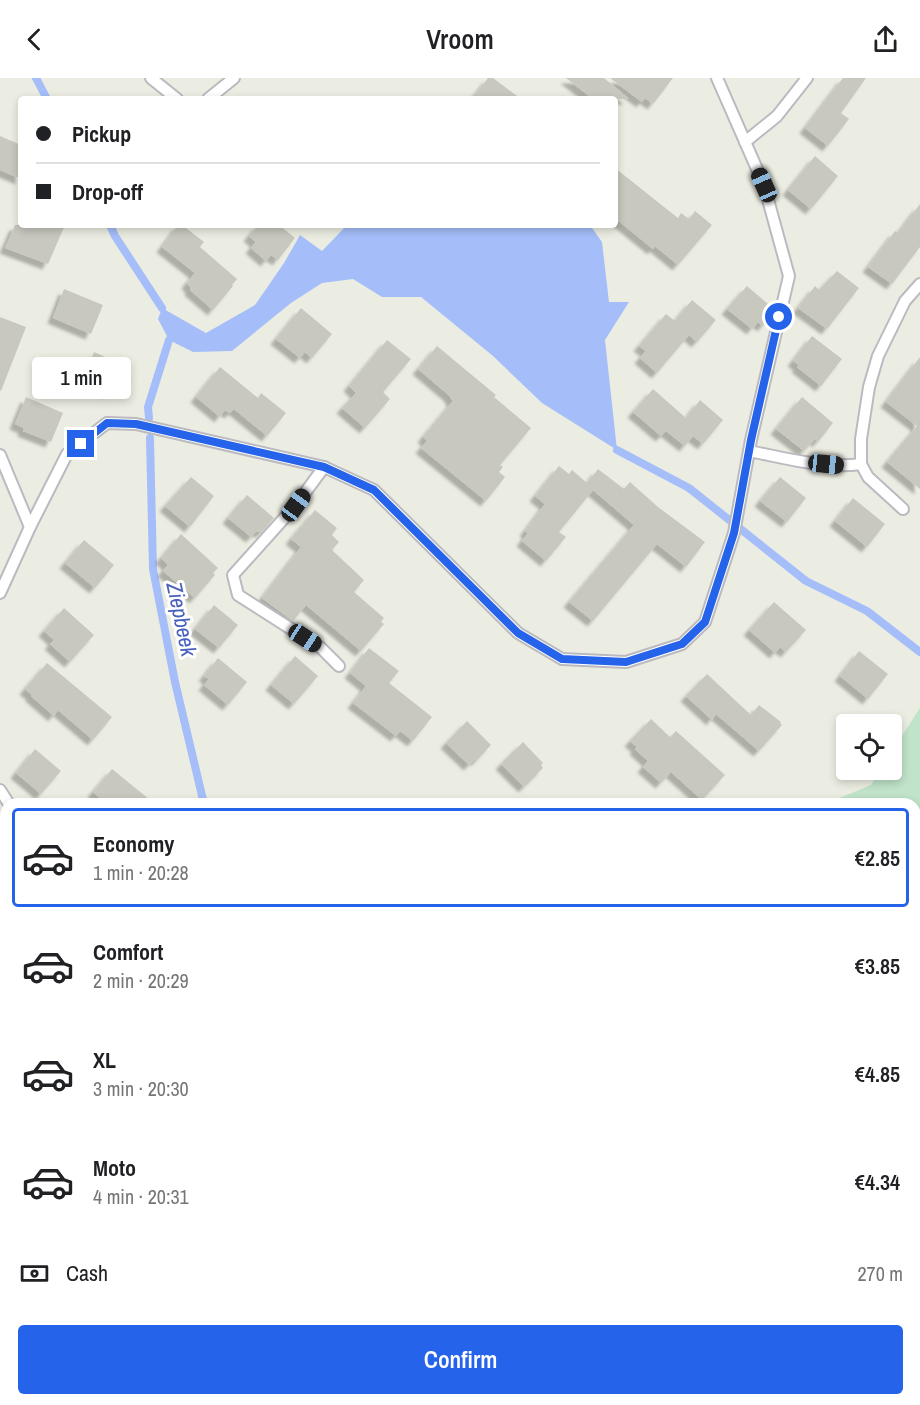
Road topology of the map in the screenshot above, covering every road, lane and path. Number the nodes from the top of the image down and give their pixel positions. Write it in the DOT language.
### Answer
graph roads {
  1 [pos="150,78"];
  2 [pos="234,78"];
  3 [pos="717,78"];
  4 [pos="807,78"];
  5 [pos="173,96"];
  6 [pos="212,96"];
  7 [pos="745,142"];
  8 [pos="920,284"];
  9 [pos="749,451"];
  10 [pos="0,455"];
  11 [pos="861,464"];
  12 [pos="324,467"];
  13 [pos="903,509"];
  14 [pos="30,527"];
  15 [pos="0,593"];
  16 [pos="339,666"];
  1 -- 5 [label="lane"];
  2 -- 6 [label="lane"];
  3 -- 7 [label="lane"];
  4 -- 7 [label="lane"];
  7 -- 9 [label="lane"];
  8 -- 11 [label="lane"];
  9 -- 11 [label="lane"];
  9 -- 12 [label="lane"];
  10 -- 14 [label="lane"];
  11 -- 13 [label="lane"];
  12 -- 14 [label="lane"];
  12 -- 16 [label="lane"];
  14 -- 15 [label="lane"];
}
